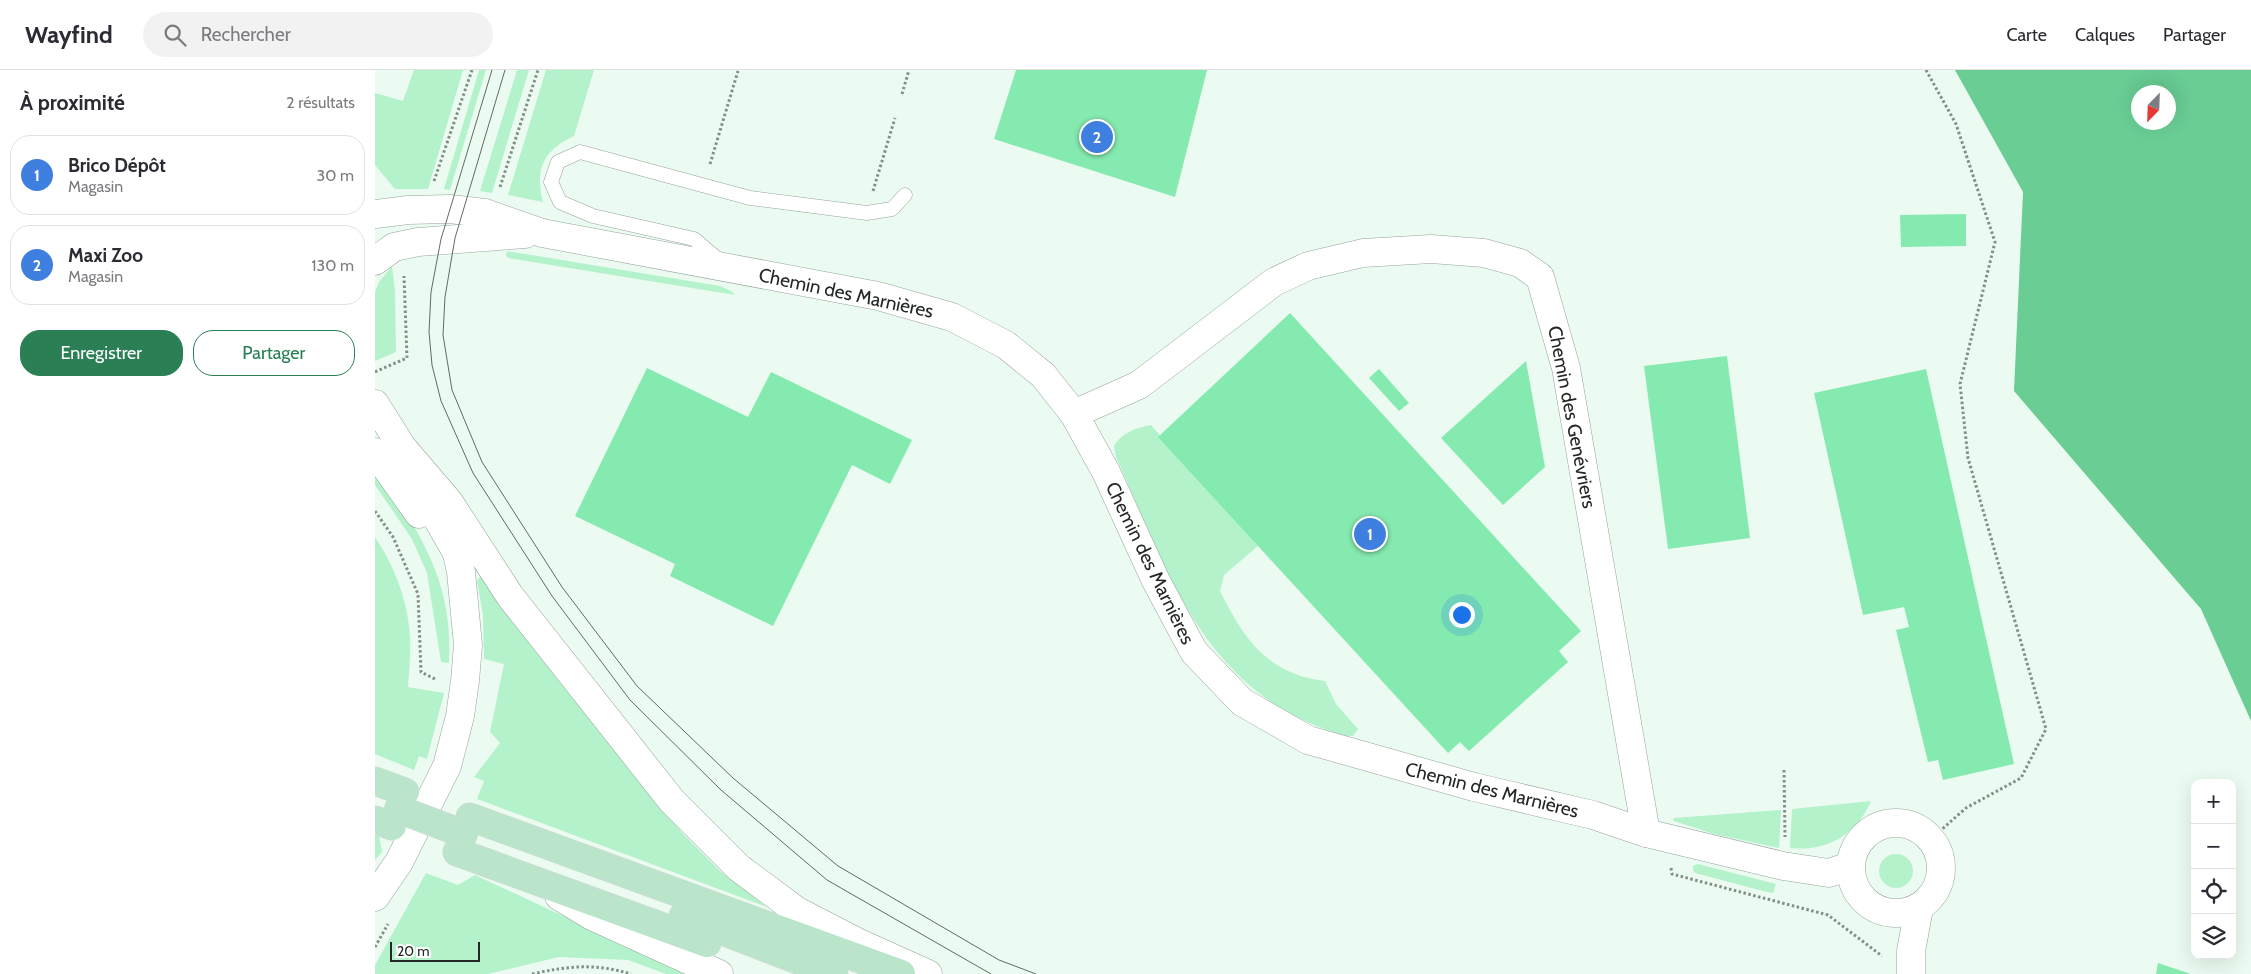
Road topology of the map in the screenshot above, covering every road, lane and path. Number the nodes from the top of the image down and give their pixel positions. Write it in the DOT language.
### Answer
graph roads {
  1 [pos="472,70"];
  2 [pos="537,70"];
  3 [pos="909,70"];
  4 [pos="1926,70"];
  5 [pos="738,71"];
  6 [pos="902,94"];
  7 [pos="895,118"];
  8 [pos="709,167"];
  9 [pos="432,186"];
  10 [pos="499,191"];
  11 [pos="872,194"];
  12 [pos="905,195"];
  13 [pos="375,214"];
  14 [pos="541,233"];
  15 [pos="375,261"];
  16 [pos="728,268"];
  17 [pos="402,270"];
  18 [pos="375,372"];
  19 [pos="375,404"];
  20 [pos="1074,414"];
  21 [pos="402,447"];
  22 [pos="375,452"];
  23 [pos="375,511"];
  24 [pos="465,608"];
  25 [pos="465,681"];
  26 [pos="1784,770"];
  27 [pos="375,781"];
  28 [pos="389,810"];
  29 [pos="464,834"];
  30 [pos="1657,836"];
  31 [pos="1931,839"];
  32 [pos="1785,847"];
  33 [pos="1850,866"];
  34 [pos="528,877"];
  35 [pos="375,897"];
  36 [pos="1919,908"];
  37 [pos="1883,957"];
  38 [pos="532,974"];
  39 [pos="631,974"];
  40 [pos="719,974"];
  41 [pos="795,974"];
  42 [pos="834,974"];
  43 [pos="901,974"];
  44 [pos="928,974"];
  45 [pos="1911,974"];
  1 -- 9 [label="path"];
  2 -- 10 [label="path"];
  3 -- 6 [label="path"];
  4 -- 31 [label="path"];
  5 -- 8 [label="path"];
  7 -- 11 [label="path"];
  12 -- 16 [label="lane"];
  13 -- 14 [label="street"];
  14 -- 15 [label="street"];
  14 -- 16 [label="street, Chemin des Marnières"];
  16 -- 20 [label="street, Chemin des Marnières"];
  17 -- 18 [label="path"];
  19 -- 21 [label="street"];
  20 -- 30 [label="street, Chemin des Marnières"];
  20 -- 30 [label="street, Chemin des Genévriers"];
  21 -- 24 [label="street"];
  21 -- 44 [label="street"];
  22 -- 24 [label="street"];
  23 -- 25 [label="path"];
  24 -- 25 [label="street"];
  25 -- 35 [label="street"];
  26 -- 32 [label="path"];
  27 -- 28 [label="main road"];
  28 -- 29 [label="main road"];
  28 -- 29 [label="main road"];
  29 -- 34 [label="main road"];
  29 -- 42 [label="main road"];
  29 -- 43 [label="main road"];
  30 -- 33 [label="street, Chemin des Marnières"];
  30 -- 37 [label="path"];
  31 -- 33 [label="street"];
  31 -- 36 [label="street"];
  33 -- 36 [label="street"];
  34 -- 40 [label="street"];
  34 -- 41 [label="main road"];
  36 -- 45 [label="street"];
  38 -- 39 [label="path"];
}
